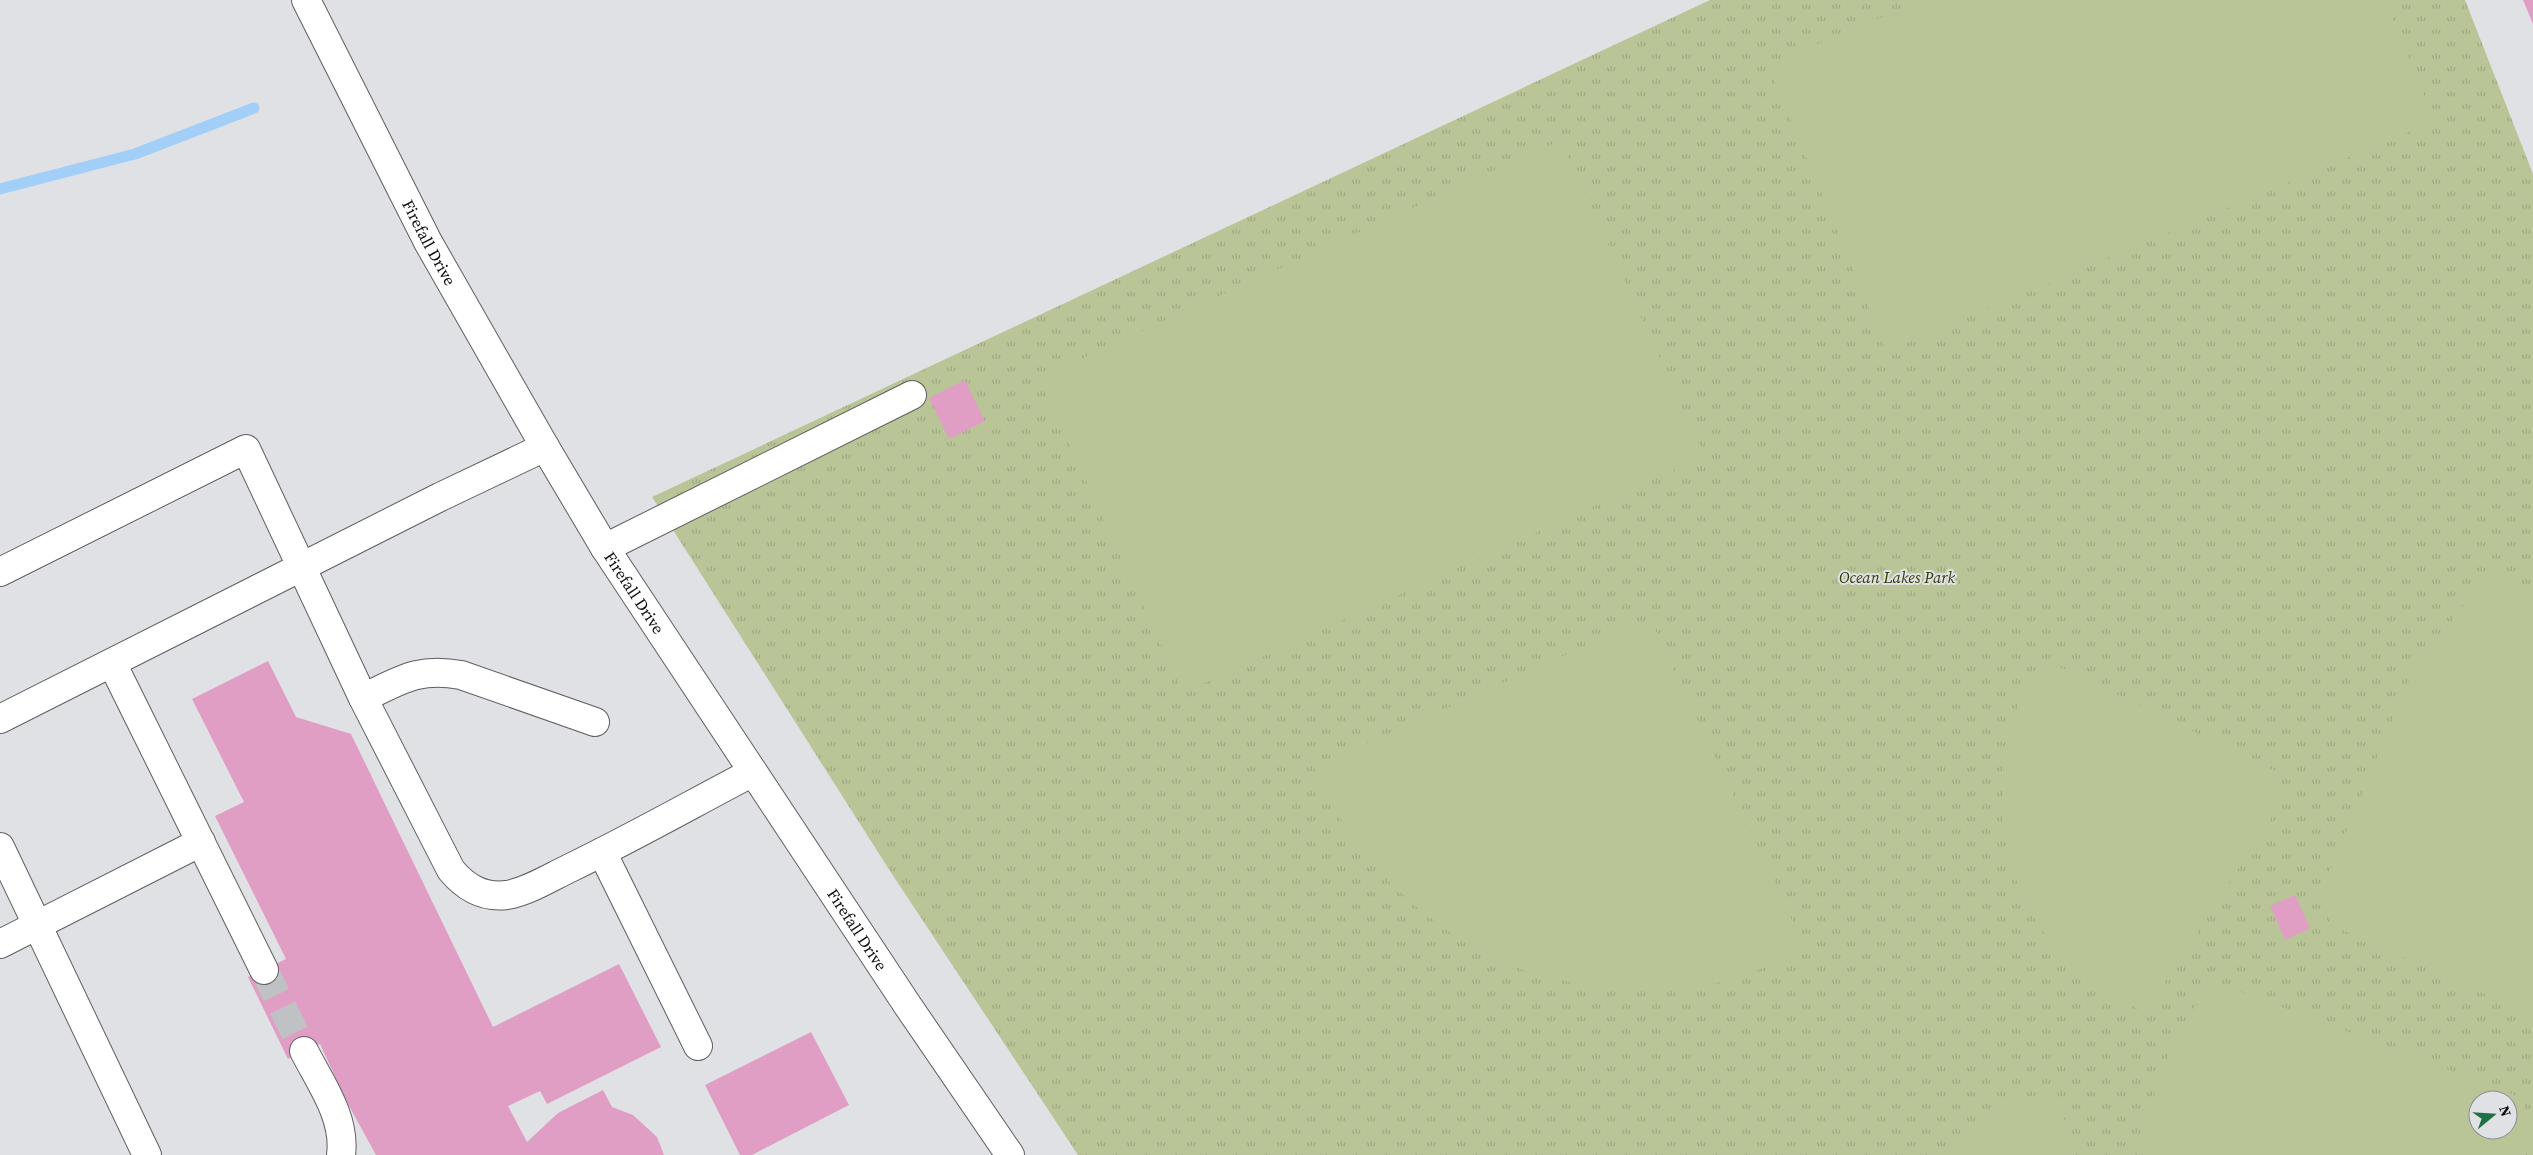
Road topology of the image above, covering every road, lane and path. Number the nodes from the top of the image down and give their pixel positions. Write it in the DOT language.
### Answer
graph roads {
  1 [pos="306,0"];
  2 [pos="912,395"];
  3 [pos="545,446"];
  4 [pos="605,548"];
  5 [pos="301,568"];
  6 [pos="0,572"];
  7 [pos="112,663"];
  8 [pos="363,698"];
  9 [pos="3,709"];
  10 [pos="595,722"];
  11 [pos="753,772"];
  12 [pos="201,842"];
  13 [pos="0,847"];
  14 [pos="602,852"];
  15 [pos="37,925"];
  16 [pos="0,944"];
  17 [pos="264,970"];
  18 [pos="698,1046"];
  19 [pos="304,1052"];
  20 [pos="147,1155"];
  21 [pos="341,1155"];
  22 [pos="1010,1155"];
  1 -- 3 [label="street, Firefall Drive"];
  2 -- 4 [label="street"];
  3 -- 4 [label="street, Firefall Drive"];
  3 -- 5 [label="street"];
  4 -- 11 [label="street, Firefall Drive"];
  5 -- 6 [label="street"];
  5 -- 7 [label="street"];
  5 -- 8 [label="street"];
  7 -- 9 [label="street"];
  7 -- 12 [label="street"];
  8 -- 10 [label="street"];
  8 -- 14 [label="street"];
  11 -- 14 [label="street"];
  11 -- 22 [label="street, Firefall Drive"];
  12 -- 15 [label="street"];
  12 -- 17 [label="street"];
  13 -- 15 [label="street"];
  14 -- 18 [label="street"];
  15 -- 16 [label="street"];
  15 -- 20 [label="street"];
  19 -- 21 [label="street"];
}
